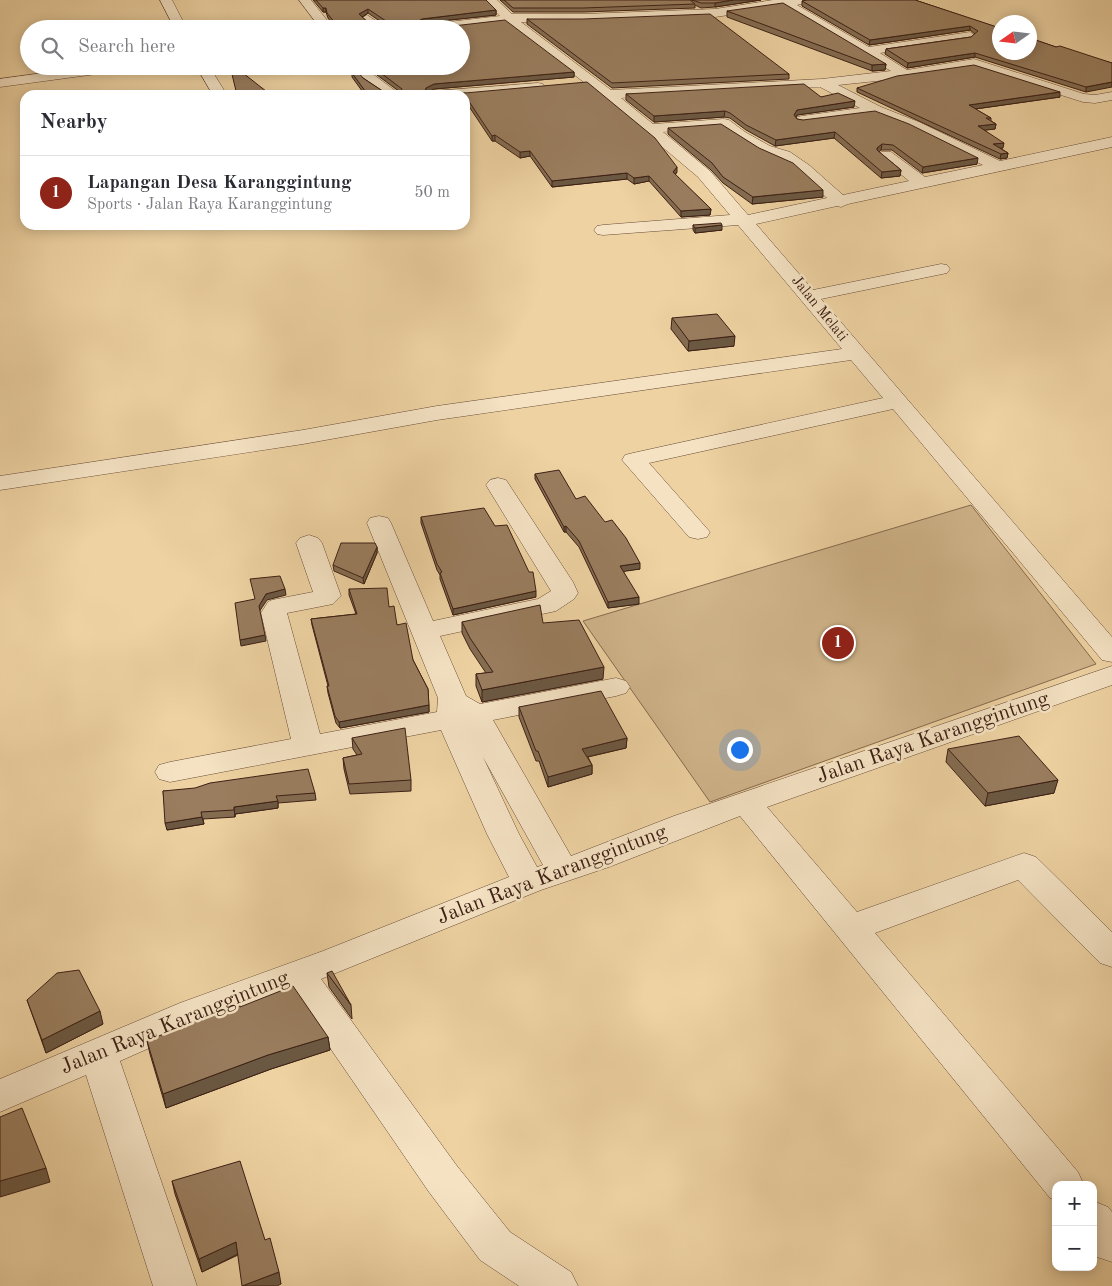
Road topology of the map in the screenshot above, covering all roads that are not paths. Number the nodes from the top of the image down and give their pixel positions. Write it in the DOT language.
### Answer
graph roads {
  1 [pos="166,0"];
  2 [pos="305,0"];
  3 [pos="490,0"];
  4 [pos="804,0"];
  5 [pos="782,2"];
  6 [pos="509,18"];
  7 [pos="176,20"];
  8 [pos="321,20"];
  9 [pos="470,23"];
  10 [pos="970,36"];
  11 [pos="868,51"];
  12 [pos="905,74"];
  13 [pos="59,75"];
  14 [pos="208,75"];
  15 [pos="366,75"];
  16 [pos="0,83"];
  17 [pos="822,83"];
  18 [pos="553,86"];
  19 [pos="217,90"];
  20 [pos="387,90"];
  21 [pos="470,92"];
  22 [pos="608,94"];
  23 [pos="1112,96"];
  24 [pos="876,110"];
  25 [pos="802,120"];
  26 [pos="651,129"];
  27 [pos="1112,142"];
  28 [pos="886,155"];
  29 [pos="997,166"];
  30 [pos="923,184"];
  31 [pos="840,202"];
  32 [pos="744,220"];
  33 [pos="603,230"];
  34 [pos="942,269"];
  35 [pos="810,296"];
  36 [pos="855,353"];
  37 [pos="898,402"];
  38 [pos="0,483"];
  39 [pos="498,485"];
  40 [pos="379,523"];
  41 [pos="698,532"];
  42 [pos="309,543"];
  43 [pos="425,631"];
  44 [pos="1112,654"];
  45 [pos="1112,675"];
  46 [pos="616,687"];
  47 [pos="459,710"];
  48 [pos="308,746"];
  49 [pos="170,772"];
  50 [pos="748,803"];
  51 [pos="563,870"];
  52 [pos="529,882"];
  53 [pos="851,928"];
  54 [pos="1112,954"];
  55 [pos="298,974"];
  56 [pos="98,1053"];
  57 [pos="0,1096"];
  58 [pos="1061,1181"];
  59 [pos="1097,1225"];
  60 [pos="1112,1243"];
  61 [pos="175,1286"];
  62 [pos="556,1286"];
  1 -- 7 [label="street"];
  2 -- 8 [label="street"];
  3 -- 6 [label="street, Jalan Melati"];
  4 -- 5 [label="street"];
  5 -- 6 [label="street"];
  5 -- 11 [label="street"];
  6 -- 9 [label="street"];
  6 -- 22 [label="street, Jalan Melati"];
  10 -- 11 [label="street"];
  11 -- 12 [label="street"];
  12 -- 17 [label="street"];
  12 -- 23 [label="street"];
  13 -- 16 [label="street"];
  14 -- 19 [label="street"];
  15 -- 20 [label="street"];
  17 -- 22 [label="street"];
  17 -- 24 [label="street"];
  18 -- 21 [label="street"];
  22 -- 26 [label="street, Jalan Melati"];
  24 -- 25 [label="street"];
  24 -- 29 [label="street"];
  26 -- 31 [label="street"];
  26 -- 32 [label="street, Jalan Melati"];
  27 -- 29 [label="street"];
  28 -- 30 [label="street"];
  29 -- 30 [label="street"];
  30 -- 31 [label="street"];
  31 -- 32 [label="street"];
  32 -- 33 [label="street"];
  32 -- 35 [label="street, Jalan Melati"];
  34 -- 35 [label="street"];
  35 -- 36 [label="street, Jalan Melati"];
  36 -- 37 [label="street, Jalan Melati"];
  36 -- 38 [label="street"];
  37 -- 41 [label="street"];
  37 -- 44 [label="street, Jalan Melati"];
  39 -- 43 [label="street"];
  40 -- 43 [label="street"];
  42 -- 48 [label="street"];
  43 -- 47 [label="street"];
  45 -- 50 [label="street, Jalan Raya Karanggintung"];
  46 -- 47 [label="street"];
  47 -- 48 [label="street"];
  47 -- 51 [label="street"];
  47 -- 52 [label="street"];
  48 -- 49 [label="street"];
  50 -- 51 [label="street, Jalan Raya Karanggintung"];
  50 -- 53 [label="street"];
  51 -- 52 [label="street, Jalan Raya Karanggintung"];
  52 -- 55 [label="street, Jalan Raya Karanggintung"];
  53 -- 54 [label="street"];
  53 -- 58 [label="street"];
  55 -- 56 [label="street, Jalan Raya Karanggintung"];
  55 -- 62 [label="street"];
  56 -- 57 [label="street, Jalan Raya Karanggintung"];
  56 -- 61 [label="street"];
  59 -- 60 [label="street"];
}
